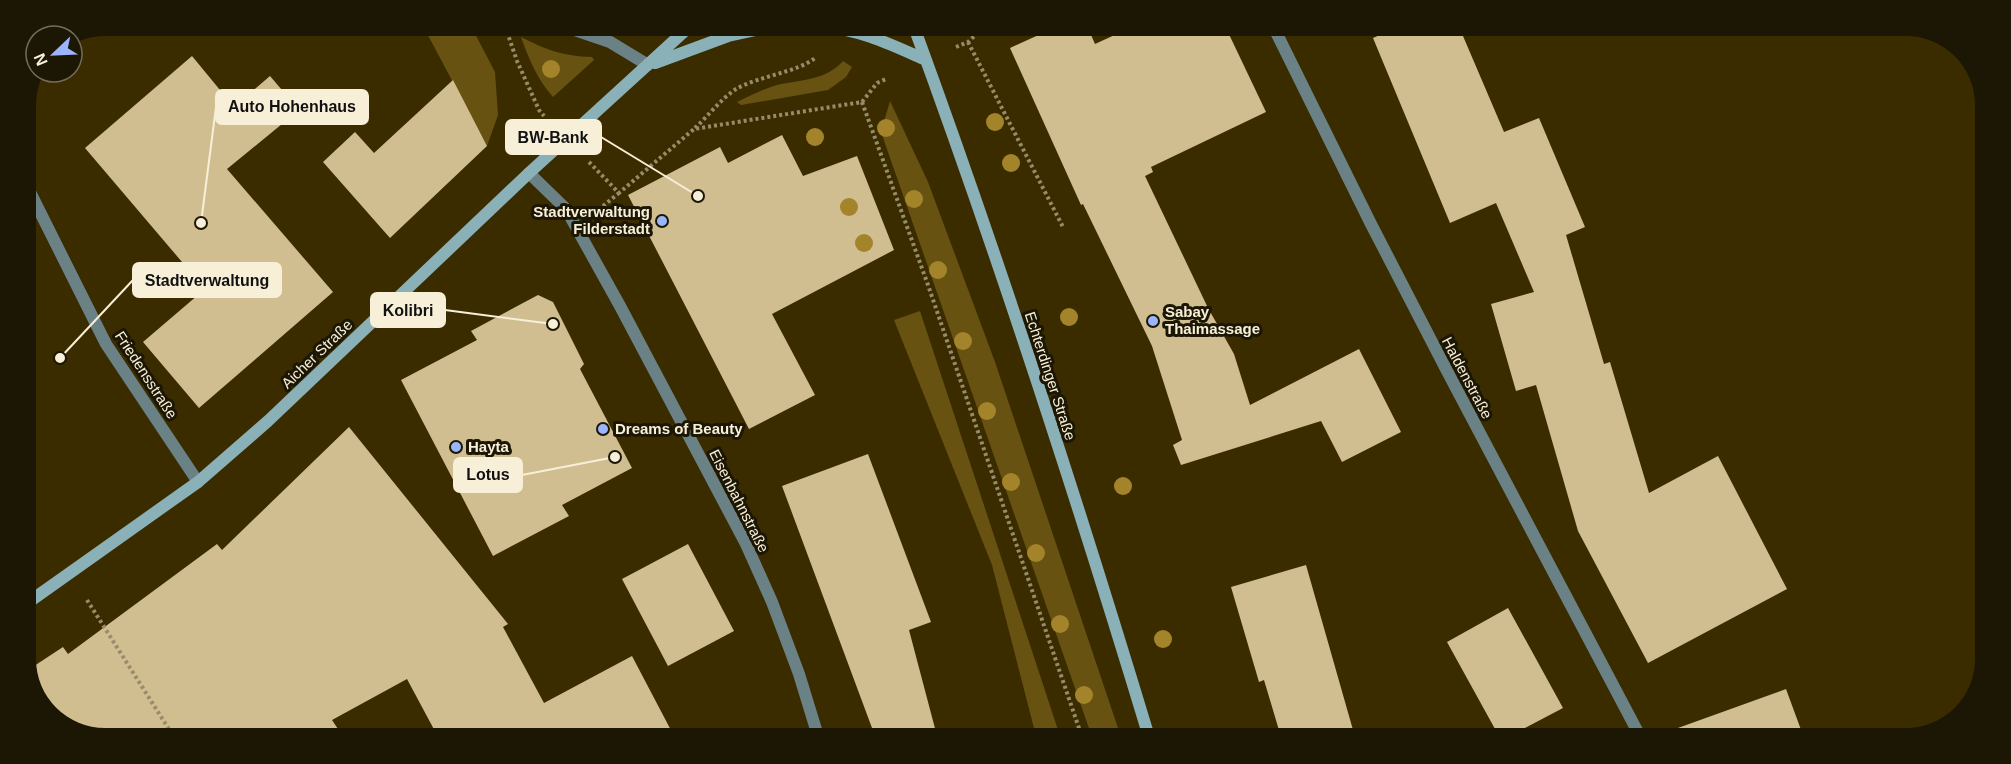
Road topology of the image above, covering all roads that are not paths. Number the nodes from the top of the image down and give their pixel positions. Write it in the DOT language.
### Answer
graph roads {
  1 [pos="592,36"];
  2 [pos="679,36"];
  3 [pos="728,36"];
  4 [pos="868,36"];
  5 [pos="917,36"];
  6 [pos="1278,36"];
  7 [pos="926,60"];
  8 [pos="648,65"];
  9 [pos="529,173"];
  10 [pos="36,204"];
  11 [pos="198,482"];
  12 [pos="36,597"];
  13 [pos="815,728"];
  14 [pos="1146,728"];
  15 [pos="1636,728"];
  1 -- 8 [label="street"];
  2 -- 8 [label="main road, Aicher Straße"];
  3 -- 8 [label="main road"];
  4 -- 7 [label="main road"];
  5 -- 7 [label="main road, Echterdinger Straße"];
  6 -- 15 [label="street, Haldenstraße"];
  7 -- 14 [label="main road, Echterdinger Straße"];
  8 -- 9 [label="main road, Aicher Straße"];
  9 -- 11 [label="main road, Aicher Straße"];
  9 -- 13 [label="street, Eisenbahnstraße"];
  10 -- 11 [label="street, Friedensstraße"];
  11 -- 12 [label="main road, Aicher Straße"];
}
